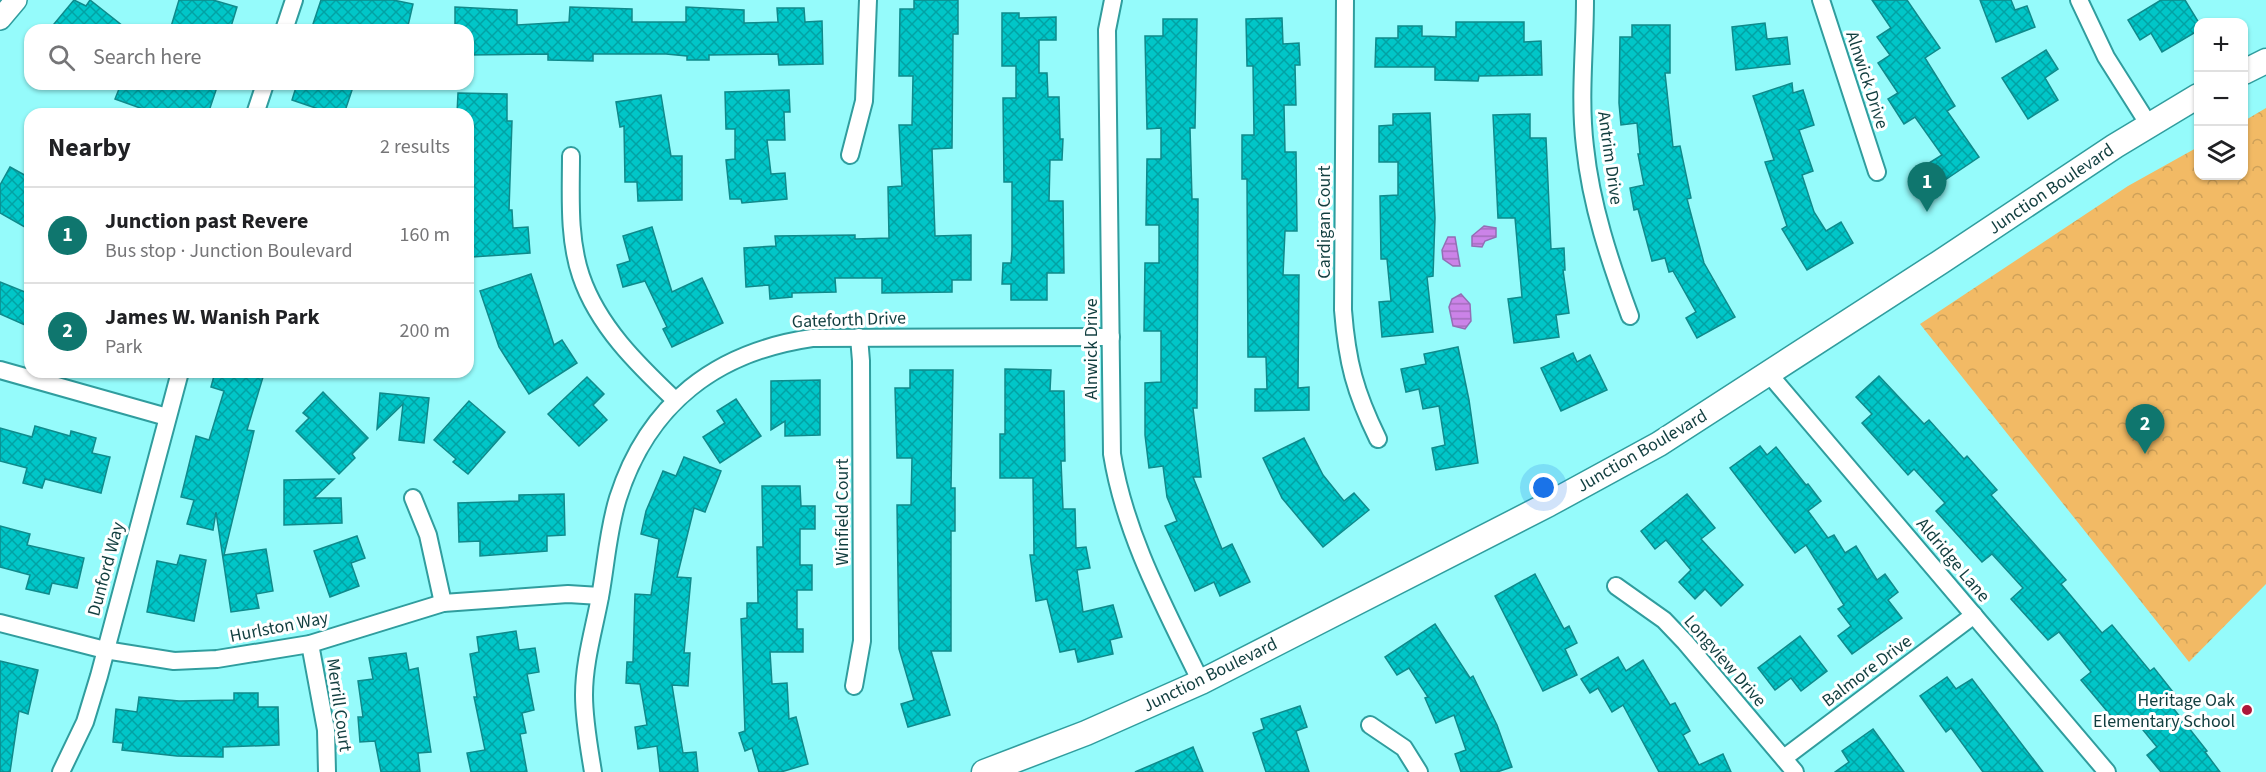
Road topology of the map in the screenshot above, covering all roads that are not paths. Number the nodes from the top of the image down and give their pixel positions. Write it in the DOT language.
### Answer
graph roads {
  1 [pos="16,0"];
  2 [pos="294,0"];
  3 [pos="868,0"];
  4 [pos="1113,0"];
  5 [pos="1345,0"];
  6 [pos="1585,0"];
  7 [pos="1821,0"];
  8 [pos="2079,0"];
  9 [pos="0,19"];
  10 [pos="286,24"];
  11 [pos="2266,61"];
  12 [pos="2248,70"];
  13 [pos="264,90"];
  14 [pos="2194,99"];
  15 [pos="257,108"];
  16 [pos="2149,125"];
  17 [pos="850,155"];
  18 [pos="571,156"];
  19 [pos="1877,172"];
  20 [pos="1630,316"];
  21 [pos="859,337"];
  22 [pos="1111,337"];
  23 [pos="0,370"];
  24 [pos="1769,374"];
  25 [pos="24,377"];
  26 [pos="28,378"];
  27 [pos="178,378"];
  28 [pos="675,399"];
  29 [pos="167,417"];
  30 [pos="1378,439"];
  31 [pos="413,498"];
  32 [pos="1616,586"];
  33 [pos="600,596"];
  34 [pos="443,603"];
  35 [pos="1974,615"];
  36 [pos="0,623"];
  37 [pos="310,644"];
  38 [pos="105,650"];
  39 [pos="1201,682"];
  40 [pos="854,686"];
  41 [pos="1370,725"];
  42 [pos="1784,758"];
  43 [pos="61,772"];
  44 [pos="327,772"];
  45 [pos="593,772"];
  46 [pos="984,772"];
  47 [pos="1419,772"];
  48 [pos="1795,772"];
  49 [pos="2107,772"];
  1 -- 9 [label="street"];
  2 -- 10 [label="street"];
  3 -- 17 [label="street"];
  4 -- 22 [label="street, Alnwick Drive"];
  5 -- 30 [label="street, Cardigan Court"];
  6 -- 20 [label="street, Antrim Drive"];
  7 -- 19 [label="street, Alnwick Drive"];
  8 -- 16 [label="street"];
  11 -- 12 [label="main road"];
  13 -- 15 [label="street"];
  14 -- 16 [label="main road, Junction Boulevard"];
  16 -- 24 [label="main road, Junction Boulevard"];
  18 -- 28 [label="street"];
  21 -- 22 [label="street, Gateforth Drive"];
  21 -- 28 [label="street, Gateforth Drive"];
  21 -- 40 [label="street, Winfield Court"];
  22 -- 39 [label="street, Alnwick Drive"];
  23 -- 25 [label="street"];
  24 -- 35 [label="street, Aldridge Lane"];
  24 -- 39 [label="main road, Junction Boulevard"];
  26 -- 29 [label="street"];
  27 -- 29 [label="street, Dunford Way"];
  28 -- 33 [label="street, Gateforth Drive"];
  29 -- 38 [label="street, Dunford Way"];
  31 -- 34 [label="street"];
  32 -- 42 [label="street, Longview Drive"];
  33 -- 34 [label="street, Hurlston Way"];
  33 -- 45 [label="street, Gateforth Drive"];
  34 -- 37 [label="street, Hurlston Way"];
  35 -- 42 [label="street, Balmore Drive"];
  35 -- 49 [label="street, Aldridge Lane"];
  36 -- 38 [label="street, Hurlston Way"];
  37 -- 38 [label="street, Hurlston Way"];
  37 -- 44 [label="street, Merrill Court"];
  38 -- 43 [label="street, Dunford Way"];
  39 -- 46 [label="main road, Junction Boulevard"];
  41 -- 47 [label="street"];
  42 -- 48 [label="street, Longview Drive"];
}
